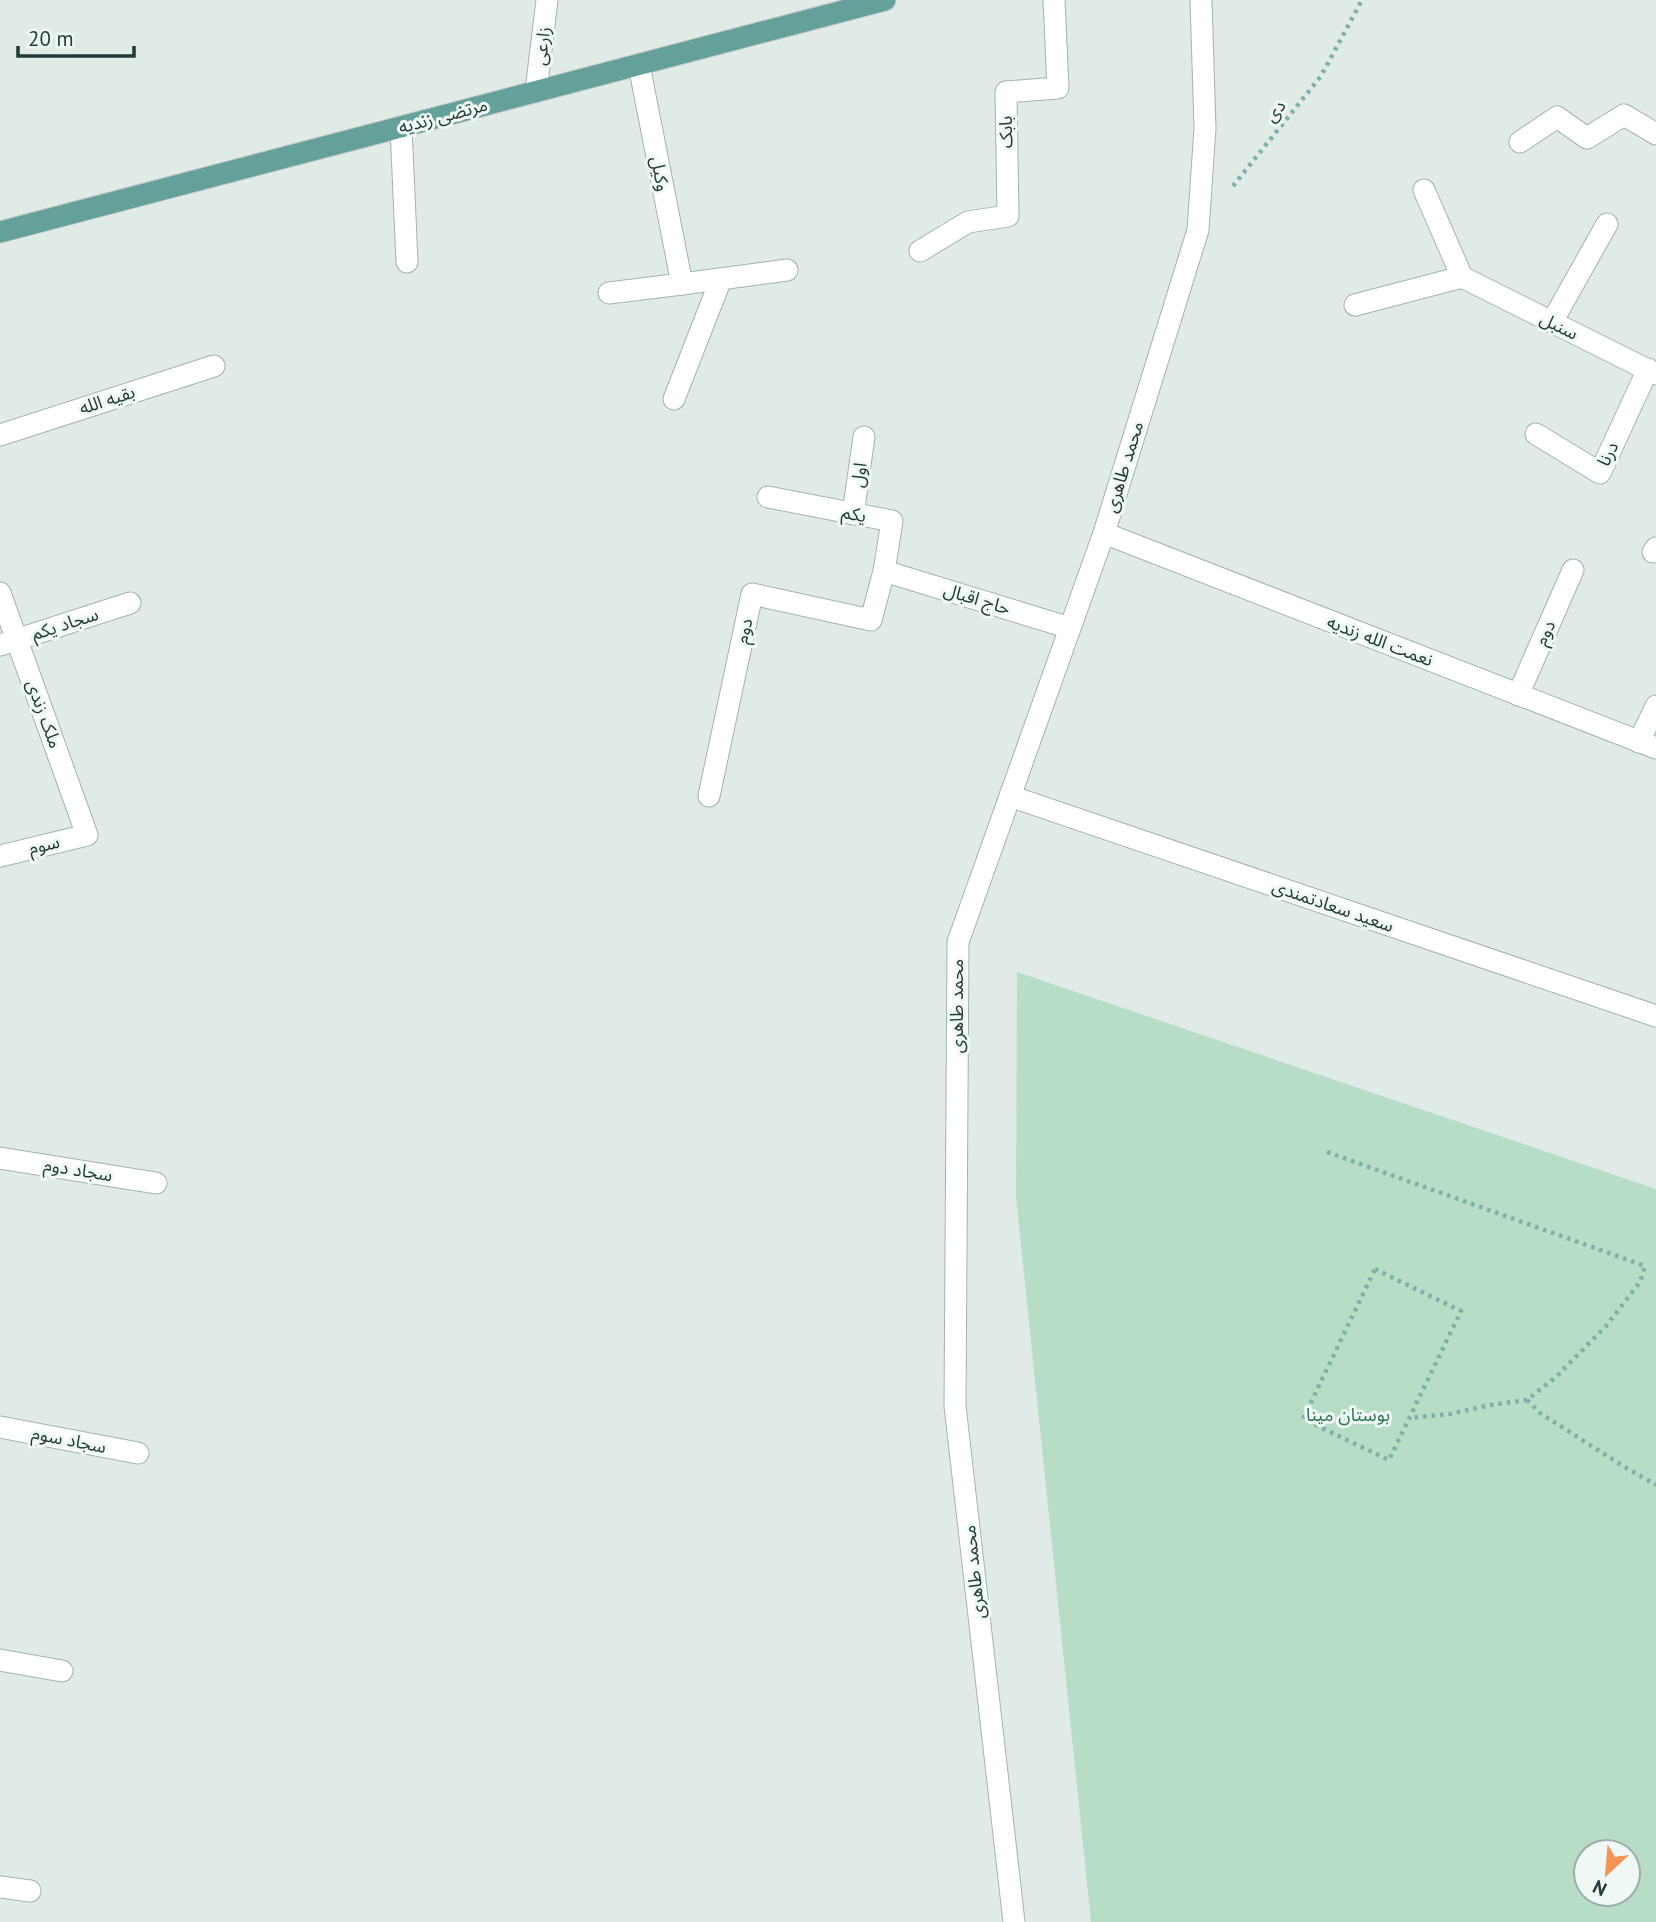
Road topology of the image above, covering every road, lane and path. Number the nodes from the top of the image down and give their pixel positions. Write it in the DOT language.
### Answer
graph roads {
  1 [pos="547,0"];
  2 [pos="885,0"];
  3 [pos="1054,0"];
  4 [pos="1201,0"];
  5 [pos="1362,0"];
  6 [pos="639,65"];
  7 [pos="536,91"];
  8 [pos="401,127"];
  9 [pos="1656,134"];
  10 [pos="1520,142"];
  11 [pos="1231,189"];
  12 [pos="1424,190"];
  13 [pos="1607,224"];
  14 [pos="0,232"];
  15 [pos="920,251"];
  16 [pos="407,262"];
  17 [pos="787,270"];
  18 [pos="1462,277"];
  19 [pos="721,279"];
  20 [pos="681,284"];
  21 [pos="609,293"];
  22 [pos="1355,305"];
  23 [pos="1552,322"];
  24 [pos="214,366"];
  25 [pos="1652,372"];
  26 [pos="674,399"];
  27 [pos="1536,434"];
  28 [pos="0,435"];
  29 [pos="864,437"];
  30 [pos="768,496"];
  31 [pos="853,514"];
  32 [pos="1104,533"];
  33 [pos="1573,570"];
  34 [pos="884,571"];
  35 [pos="0,593"];
  36 [pos="130,603"];
  37 [pos="1070,628"];
  38 [pos="8,642"];
  39 [pos="1518,695"];
  40 [pos="1656,706"];
  41 [pos="1648,745"];
  42 [pos="709,796"];
  43 [pos="1010,796"];
  44 [pos="87,835"];
  45 [pos="0,856"];
  46 [pos="1656,1016"];
  47 [pos="1326,1152"];
  48 [pos="0,1158"];
  49 [pos="156,1183"];
  50 [pos="1527,1400"];
  51 [pos="1409,1418"];
  52 [pos="0,1427"];
  53 [pos="138,1453"];
  54 [pos="1656,1485"];
  55 [pos="0,1660"];
  56 [pos="62,1671"];
  57 [pos="0,1887"];
  58 [pos="30,1891"];
  59 [pos="1014,1922"];
  1 -- 7 [label="street, زارعی"];
  2 -- 6 [label="main road, مرتضی زندیه"];
  3 -- 15 [label="street, بابک"];
  4 -- 32 [label="street, محمد طاهری"];
  5 -- 11 [label="path, دی"];
  6 -- 7 [label="main road, مرتضی زندیه"];
  6 -- 20 [label="street, وکیل"];
  7 -- 8 [label="main road, مرتضی زندیه"];
  8 -- 14 [label="main road, مرتضی زندیه"];
  8 -- 16 [label="street"];
  9 -- 10 [label="street"];
  12 -- 18 [label="street"];
  13 -- 23 [label="street"];
  17 -- 19 [label="street"];
  18 -- 22 [label="street"];
  18 -- 23 [label="street, سنبل"];
  19 -- 20 [label="street"];
  19 -- 26 [label="street"];
  20 -- 21 [label="street"];
  23 -- 25 [label="street, سنبل"];
  24 -- 28 [label="street, بقیه الله"];
  25 -- 27 [label="street, درنا"];
  29 -- 31 [label="street, اول"];
  30 -- 31 [label="street, یکم"];
  31 -- 34 [label="street, یکم"];
  32 -- 37 [label="street, محمد طاهری"];
  32 -- 39 [label="street, نعمت الله زندیه"];
  33 -- 39 [label="street, دوم"];
  34 -- 37 [label="street, حاج اقبال"];
  34 -- 42 [label="street, دوم"];
  35 -- 38 [label="street, ملک زندی"];
  36 -- 38 [label="street, سجاد یکم"];
  37 -- 43 [label="street, محمد طاهری"];
  38 -- 44 [label="street, ملک زندی"];
  39 -- 41 [label="street, نعمت الله زندیه"];
  40 -- 41 [label="street"];
  43 -- 46 [label="street, سعید سعادتمندی"];
  43 -- 59 [label="street, محمد طاهری"];
  44 -- 45 [label="street, سوم"];
  47 -- 50 [label="path"];
  48 -- 49 [label="street, سجاد دوم"];
  50 -- 51 [label="path"];
  50 -- 54 [label="path"];
  51 -- 51 [label="path"];
  52 -- 53 [label="street, سجاد سوم"];
  55 -- 56 [label="street"];
  57 -- 58 [label="street"];
}
